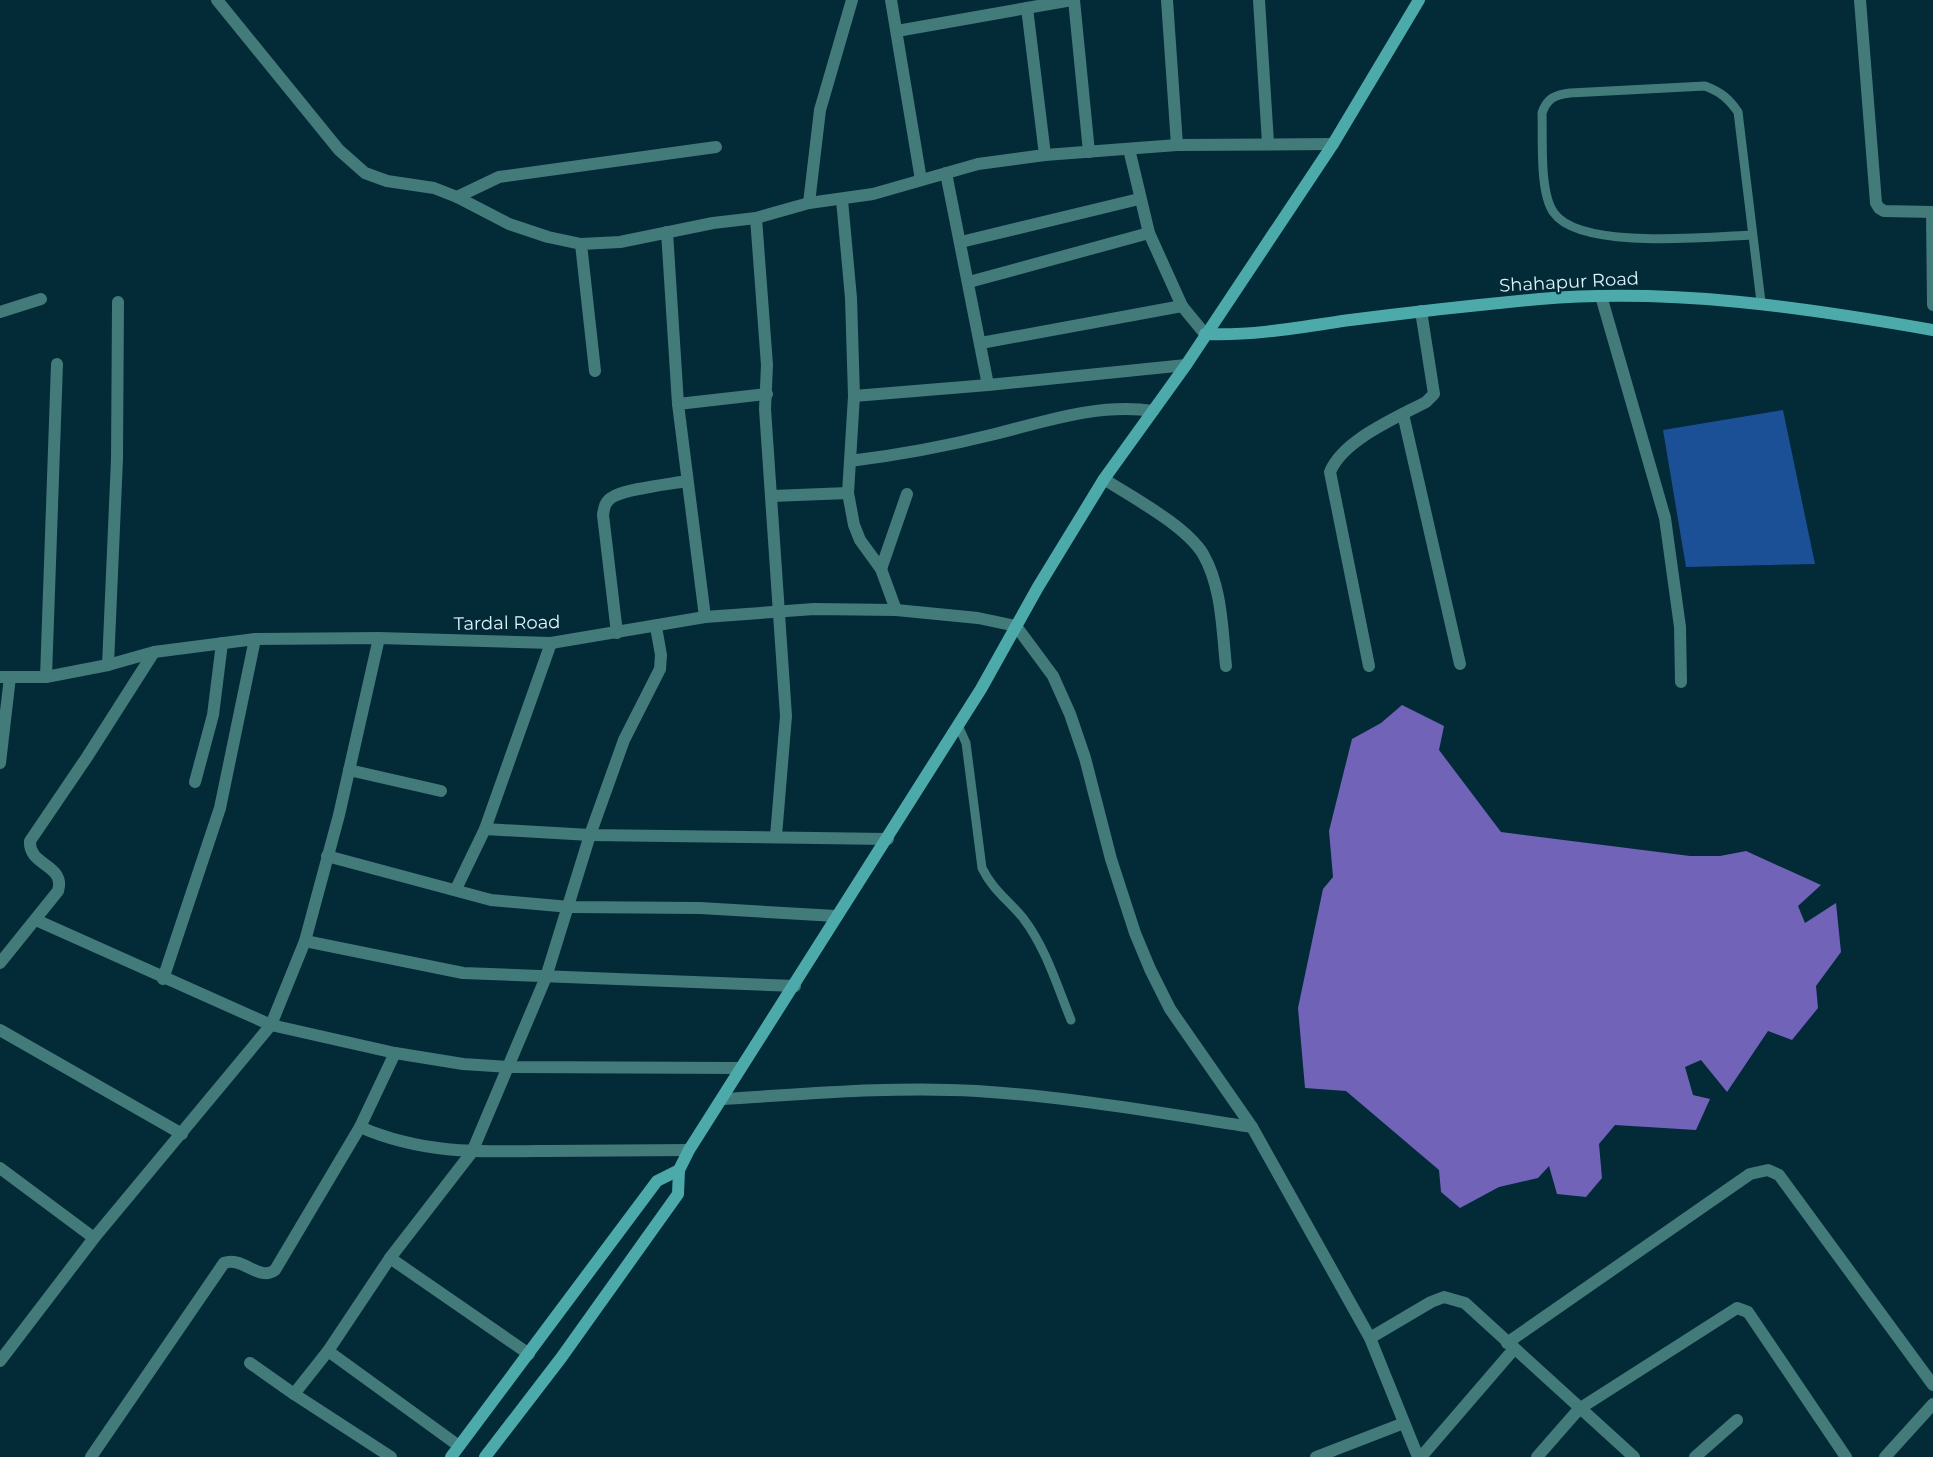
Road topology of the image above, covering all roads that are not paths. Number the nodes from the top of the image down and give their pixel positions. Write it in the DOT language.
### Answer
graph roads {
  1 [pos="217,0"];
  2 [pos="852,0"];
  3 [pos="891,0"];
  4 [pos="1073,0"];
  5 [pos="1167,0"];
  6 [pos="1259,0"];
  7 [pos="1419,0"];
  8 [pos="1860,0"];
  9 [pos="1027,8"];
  10 [pos="897,31"];
  11 [pos="1268,143"];
  12 [pos="1333,144"];
  13 [pos="1177,145"];
  14 [pos="716,147"];
  15 [pos="1129,149"];
  16 [pos="1089,152"];
  17 [pos="1045,155"];
  18 [pos="946,173"];
  19 [pos="921,180"];
  20 [pos="457,196"];
  21 [pos="1139,199"];
  22 [pos="842,200"];
  23 [pos="809,203"];
  24 [pos="1933,212"];
  25 [pos="756,218"];
  26 [pos="667,232"];
  27 [pos="1149,233"];
  28 [pos="1751,236"];
  29 [pos="961,242"];
  30 [pos="581,244"];
  31 [pos="969,282"];
  32 [pos="1601,296"];
  33 [pos="40,299"];
  34 [pos="118,302"];
  35 [pos="1761,302"];
  36 [pos="1933,305"];
  37 [pos="1182,306"];
  38 [pos="1421,311"];
  39 [pos="0,312"];
  40 [pos="1933,330"];
  41 [pos="1205,334"];
  42 [pos="981,344"];
  43 [pos="57,364"];
  44 [pos="1186,365"];
  45 [pos="595,372"];
  46 [pos="988,385"];
  47 [pos="767,394"];
  48 [pos="854,396"];
  49 [pos="678,404"];
  50 [pos="1153,411"];
  51 [pos="1403,414"];
  52 [pos="850,462"];
  53 [pos="1104,479"];
  54 [pos="687,481"];
  55 [pos="848,492"];
  56 [pos="907,494"];
  57 [pos="772,496"];
  58 [pos="881,569"];
  59 [pos="896,610"];
  60 [pos="781,612"];
  61 [pos="705,617"];
  62 [pos="1016,626"];
  63 [pos="656,627"];
  64 [pos="617,633"];
  65 [pos="379,638"];
  66 [pos="255,639"];
  67 [pos="222,643"];
  68 [pos="550,643"];
  69 [pos="154,652"];
  70 [pos="1460,664"];
  71 [pos="108,665"];
  72 [pos="1226,666"];
  73 [pos="1369,666"];
  74 [pos="5,677"];
  75 [pos="46,677"];
  76 [pos="1681,682"];
  77 [pos="958,725"];
  78 [pos="0,763"];
  79 [pos="349,770"];
  80 [pos="195,782"];
  81 [pos="441,791"];
  82 [pos="485,829"];
  83 [pos="590,835"];
  84 [pos="776,836"];
  85 [pos="888,839"];
  86 [pos="327,856"];
  87 [pos="456,889"];
  88 [pos="570,907"];
  89 [pos="836,916"];
  90 [pos="36,920"];
  91 [pos="305,941"];
  92 [pos="0,963"];
  93 [pos="546,977"];
  94 [pos="163,979"];
  95 [pos="795,986"];
  96 [pos="1071,1020"];
  97 [pos="271,1025"];
  98 [pos="0,1030"];
  99 [pos="395,1053"];
  100 [pos="509,1067"];
  101 [pos="740,1068"];
  102 [pos="723,1099"];
  103 [pos="360,1127"];
  104 [pos="1252,1127"];
  105 [pos="182,1134"];
  106 [pos="689,1150"];
  107 [pos="472,1152"];
  108 [pos="680,1170"];
  109 [pos="4,1171"];
  110 [pos="0,1185"];
  111 [pos="94,1238"];
  112 [pos="390,1258"];
  113 [pos="1370,1338"];
  114 [pos="1511,1346"];
  115 [pos="328,1351"];
  116 [pos="529,1354"];
  117 [pos="0,1361"];
  118 [pos="250,1363"];
  119 [pos="1933,1385"];
  120 [pos="294,1394"];
  121 [pos="1933,1404"];
  122 [pos="1579,1409"];
  123 [pos="1737,1420"];
  124 [pos="1404,1423"];
  125 [pos="459,1446"];
  126 [pos="91,1457"];
  127 [pos="391,1457"];
  128 [pos="451,1457"];
  129 [pos="485,1457"];
  130 [pos="1316,1457"];
  131 [pos="1419,1457"];
  132 [pos="1537,1457"];
  133 [pos="1634,1457"];
  134 [pos="1695,1457"];
  135 [pos="1846,1457"];
  136 [pos="1885,1457"];
  1 -- 20 [label="street"];
  2 -- 23 [label="street"];
  3 -- 10 [label="street"];
  4 -- 9 [label="street"];
  4 -- 16 [label="street"];
  5 -- 13 [label="street"];
  6 -- 11 [label="street"];
  7 -- 12 [label="main road"];
  8 -- 24 [label="street"];
  9 -- 10 [label="street"];
  9 -- 17 [label="street"];
  10 -- 19 [label="street"];
  11 -- 12 [label="street"];
  11 -- 13 [label="street"];
  12 -- 41 [label="main road"];
  13 -- 15 [label="street"];
  14 -- 20 [label="street"];
  15 -- 16 [label="street"];
  15 -- 21 [label="street"];
  16 -- 17 [label="street"];
  17 -- 18 [label="street"];
  18 -- 19 [label="street"];
  18 -- 29 [label="street"];
  19 -- 22 [label="street"];
  20 -- 30 [label="street"];
  21 -- 27 [label="street"];
  21 -- 29 [label="street"];
  22 -- 23 [label="street"];
  22 -- 48 [label="street"];
  23 -- 25 [label="street"];
  24 -- 36 [label="street"];
  25 -- 26 [label="street"];
  25 -- 47 [label="street"];
  26 -- 30 [label="street"];
  26 -- 49 [label="street"];
  27 -- 31 [label="street"];
  27 -- 37 [label="street"];
  28 -- 28 [label="lane"];
  28 -- 35 [label="lane"];
  29 -- 31 [label="street"];
  30 -- 45 [label="street"];
  31 -- 42 [label="street"];
  32 -- 35 [label="main road, Shahapur Road"];
  32 -- 38 [label="main road, Shahapur Road"];
  32 -- 76 [label="street"];
  33 -- 39 [label="street"];
  34 -- 71 [label="street"];
  35 -- 40 [label="main road, Shahapur Road"];
  37 -- 41 [label="street"];
  37 -- 42 [label="street"];
  38 -- 41 [label="main road, Shahapur Road"];
  38 -- 51 [label="street"];
  41 -- 44 [label="main road"];
  42 -- 46 [label="street"];
  43 -- 75 [label="street"];
  44 -- 46 [label="street"];
  44 -- 50 [label="main road"];
  46 -- 48 [label="street"];
  47 -- 49 [label="street"];
  47 -- 57 [label="street"];
  48 -- 52 [label="street"];
  49 -- 54 [label="street"];
  50 -- 52 [label="street"];
  50 -- 53 [label="main road"];
  51 -- 70 [label="street"];
  51 -- 73 [label="street"];
  52 -- 55 [label="street"];
  53 -- 62 [label="main road"];
  53 -- 72 [label="street"];
  54 -- 61 [label="street"];
  54 -- 64 [label="street"];
  55 -- 57 [label="street"];
  55 -- 58 [label="street"];
  56 -- 58 [label="street"];
  57 -- 60 [label="street"];
  58 -- 59 [label="street"];
  59 -- 60 [label="street, Tardal Road"];
  59 -- 62 [label="street, Tardal Road"];
  60 -- 61 [label="street, Tardal Road"];
  60 -- 84 [label="street"];
  61 -- 63 [label="street, Tardal Road"];
  62 -- 77 [label="main road"];
  62 -- 104 [label="street"];
  63 -- 64 [label="street, Tardal Road"];
  63 -- 83 [label="street"];
  64 -- 68 [label="street, Tardal Road"];
  65 -- 66 [label="street, Tardal Road"];
  65 -- 68 [label="street, Tardal Road"];
  65 -- 79 [label="street"];
  66 -- 67 [label="street, Tardal Road"];
  66 -- 94 [label="street"];
  67 -- 69 [label="street, Tardal Road"];
  67 -- 80 [label="street"];
  68 -- 82 [label="street"];
  69 -- 71 [label="street, Tardal Road"];
  69 -- 90 [label="street"];
  71 -- 75 [label="street, Tardal Road"];
  74 -- 75 [label="street, Tardal Road"];
  74 -- 78 [label="street"];
  77 -- 85 [label="main road"];
  77 -- 96 [label="lane"];
  79 -- 81 [label="street"];
  79 -- 86 [label="street"];
  82 -- 83 [label="street"];
  82 -- 87 [label="street"];
  83 -- 84 [label="street"];
  83 -- 88 [label="street"];
  84 -- 85 [label="street"];
  85 -- 89 [label="main road"];
  86 -- 87 [label="street"];
  86 -- 91 [label="street"];
  87 -- 88 [label="street"];
  88 -- 89 [label="street"];
  88 -- 93 [label="street"];
  89 -- 95 [label="main road"];
  90 -- 92 [label="street"];
  90 -- 94 [label="street"];
  91 -- 93 [label="street"];
  91 -- 97 [label="street"];
  93 -- 95 [label="street"];
  93 -- 100 [label="street"];
  94 -- 97 [label="street"];
  95 -- 101 [label="main road"];
  97 -- 99 [label="street"];
  97 -- 105 [label="street"];
  98 -- 105 [label="street"];
  99 -- 100 [label="street"];
  99 -- 103 [label="street"];
  100 -- 101 [label="street"];
  100 -- 107 [label="street"];
  101 -- 102 [label="main road"];
  102 -- 104 [label="street"];
  102 -- 106 [label="main road"];
  103 -- 107 [label="street"];
  103 -- 126 [label="street"];
  104 -- 113 [label="street"];
  105 -- 111 [label="street"];
  106 -- 107 [label="street"];
  106 -- 108 [label="main road"];
  107 -- 112 [label="street"];
  108 -- 116 [label="main road"];
  108 -- 129 [label="main road"];
  109 -- 110 [label="street"];
  109 -- 111 [label="street"];
  111 -- 117 [label="street"];
  112 -- 115 [label="street"];
  112 -- 116 [label="street"];
  113 -- 114 [label="street"];
  113 -- 124 [label="street"];
  114 -- 119 [label="street"];
  114 -- 122 [label="street"];
  114 -- 131 [label="street"];
  115 -- 120 [label="street"];
  115 -- 125 [label="street"];
  116 -- 125 [label="main road"];
  118 -- 120 [label="street"];
  120 -- 127 [label="street"];
  121 -- 136 [label="street"];
  122 -- 132 [label="street"];
  122 -- 133 [label="street"];
  122 -- 135 [label="street"];
  123 -- 134 [label="street"];
  124 -- 130 [label="street"];
  124 -- 131 [label="street"];
  125 -- 128 [label="main road"];
}
